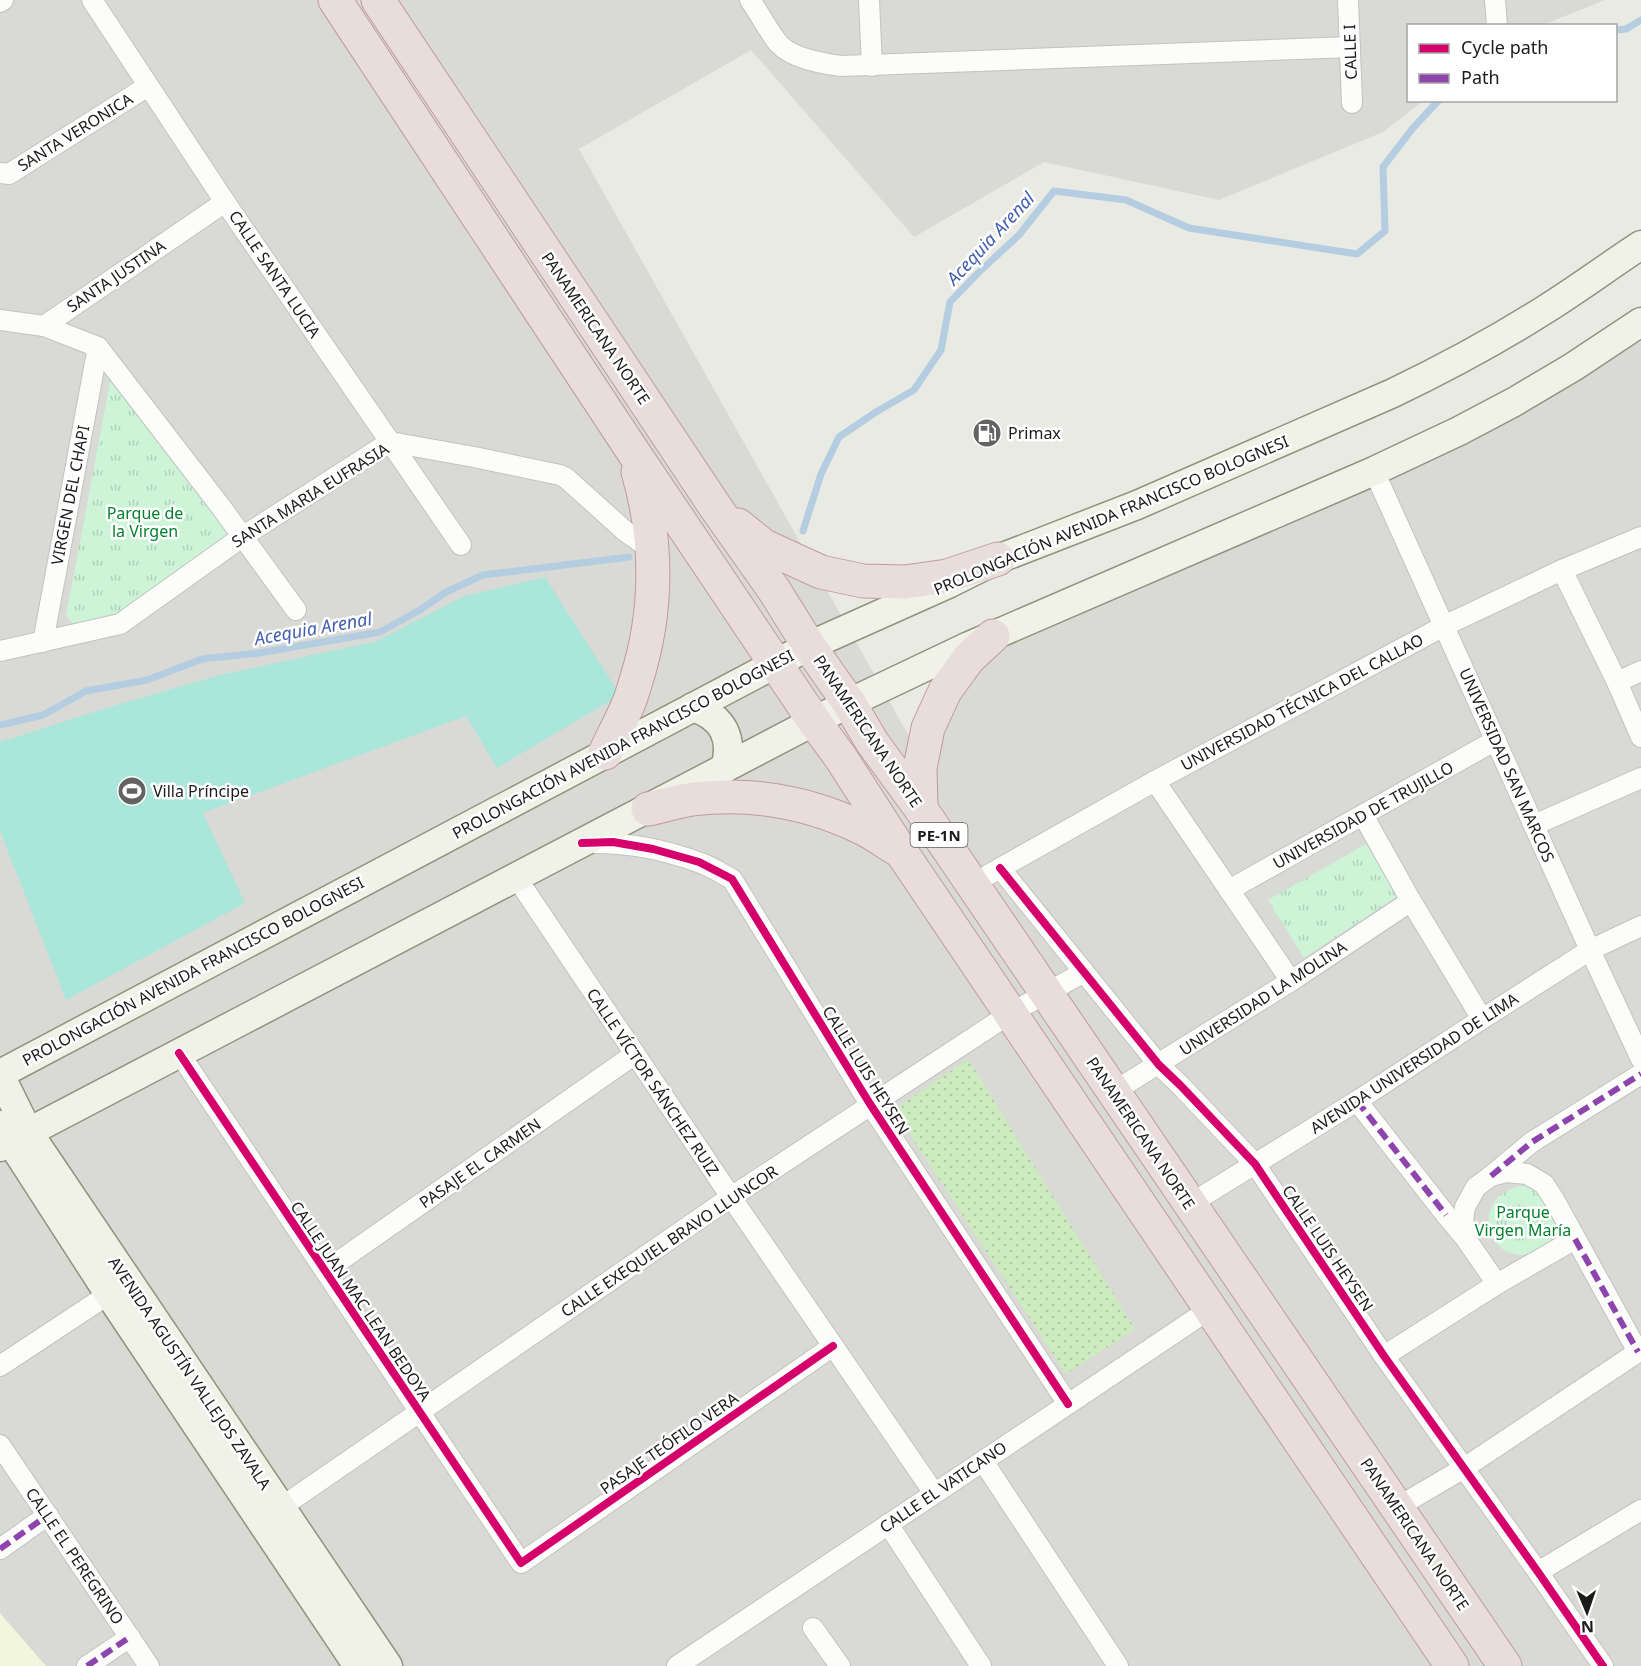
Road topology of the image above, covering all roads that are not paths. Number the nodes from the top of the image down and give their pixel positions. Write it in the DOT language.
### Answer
graph roads {
  1 [pos="92,0"];
  2 [pos="335,0"];
  3 [pos="378,0"];
  4 [pos="750,0"];
  5 [pos="869,0"];
  6 [pos="1348,0"];
  7 [pos="1495,0"];
  8 [pos="1497,24"];
  9 [pos="1350,47"];
  10 [pos="872,66"];
  11 [pos="148,86"];
  12 [pos="1352,103"];
  13 [pos="0,172"];
  14 [pos="225,202"];
  15 [pos="1641,245"];
  16 [pos="0,320"];
  17 [pos="1641,322"];
  18 [pos="44,326"];
  19 [pos="98,347"];
  20 [pos="390,442"];
  21 [pos="632,450"];
  22 [pos="1374,471"];
  23 [pos="716,508"];
  24 [pos="242,537"];
  25 [pos="1641,537"];
  26 [pos="461,545"];
  27 [pos="653,551"];
  28 [pos="998,559"];
  29 [pos="1562,570"];
  30 [pos="296,610"];
  31 [pos="1444,626"];
  32 [pos="993,636"];
  33 [pos="43,642"];
  34 [pos="809,646"];
  35 [pos="0,651"];
  36 [pos="776,663"];
  37 [pos="1641,671"];
  38 [pos="1617,682"];
  39 [pos="849,704"];
  40 [pos="693,707"];
  41 [pos="814,722"];
  42 [pos="1641,737"];
  43 [pos="1496,740"];
  44 [pos="605,753"];
  45 [pos="725,768"];
  46 [pos="1641,778"];
  47 [pos="1155,781"];
  48 [pos="648,809"];
  49 [pos="921,809"];
  50 [pos="1363,815"];
  51 [pos="1534,825"];
  52 [pos="582,843"];
  53 [pos="903,853"];
  54 [pos="1000,868"];
  55 [pos="516,877"];
  56 [pos="972,884"];
  57 [pos="1229,890"];
  58 [pos="1411,901"];
  59 [pos="1641,926"];
  60 [pos="1590,950"];
  61 [pos="1084,972"];
  62 [pos="1291,981"];
  63 [pos="1046,994"];
  64 [pos="1011,1013"];
  65 [pos="1482,1019"];
  66 [pos="179,1053"];
  67 [pos="635,1054"];
  68 [pos="1641,1059"];
  69 [pos="1159,1065"];
  70 [pos="0,1074"];
  71 [pos="1641,1074"];
  72 [pos="1113,1092"];
  73 [pos="1357,1101"];
  74 [pos="870,1104"];
  75 [pos="9,1137"];
  76 [pos="1255,1164"];
  77 [pos="1491,1176"];
  78 [pos="730,1197"];
  79 [pos="1190,1204"];
  80 [pos="1575,1239"];
  81 [pos="1468,1242"];
  82 [pos="325,1271"];
  83 [pos="1497,1284"];
  84 [pos="109,1294"];
  85 [pos="1210,1309"];
  86 [pos="833,1346"];
  87 [pos="1639,1351"];
  88 [pos="1384,1356"];
  89 [pos="0,1366"];
  90 [pos="1068,1404"];
  91 [pos="419,1412"];
  92 [pos="0,1445"];
  93 [pos="983,1461"];
  94 [pos="1464,1468"];
  95 [pos="934,1493"];
  96 [pos="1396,1508"];
  97 [pos="1641,1510"];
  98 [pos="271,1514"];
  99 [pos="48,1515"];
  100 [pos="888,1524"];
  101 [pos="0,1549"];
  102 [pos="521,1563"];
  103 [pos="1538,1572"];
  104 [pos="813,1628"];
  105 [pos="130,1637"];
  106 [pos="87,1666"];
  107 [pos="149,1666"];
  108 [pos="358,1666"];
  109 [pos="388,1666"];
  110 [pos="676,1666"];
  111 [pos="840,1666"];
  112 [pos="981,1666"];
  113 [pos="1118,1666"];
  114 [pos="1452,1666"];
  115 [pos="1505,1666"];
  116 [pos="1602,1666"];
  1 -- 11 [label="street, CALLE SANTA LUCIA"];
  2 -- 21 [label="highway, PE-1N"];
  3 -- 23 [label="highway, PANAMERICANA NORTE / PE-1N"];
  4 -- 10 [label="street"];
  5 -- 10 [label="street"];
  6 -- 9 [label="street, CALLE I"];
  7 -- 8 [label="street"];
  9 -- 10 [label="street"];
  9 -- 12 [label="street, CALLE I"];
  11 -- 13 [label="street, SANTA VERONICA"];
  11 -- 14 [label="street, CALLE SANTA LUCIA"];
  14 -- 18 [label="street, SANTA JUSTINA"];
  14 -- 20 [label="street, CALLE SANTA LUCIA"];
  15 -- 28 [label="main road, PROLONGACIÓN AVENIDA FRANCISCO BOLOGNESI"];
  16 -- 18 [label="street"];
  17 -- 22 [label="main road"];
  18 -- 19 [label="street"];
  19 -- 24 [label="street"];
  19 -- 33 [label="street, VIRGEN DEL CHAPI"];
  20 -- 24 [label="street, SANTA MARIA EUFRASIA"];
  20 -- 26 [label="street, CALLE SANTA LUCIA"];
  20 -- 27 [label="street, SANTA MARIA EUFRASIA"];
  21 -- 27 [label="highway"];
  21 -- 36 [label="highway, PE-1N"];
  22 -- 31 [label="street, UNIVERSIDAD SAN MARCOS"];
  22 -- 32 [label="main road"];
  23 -- 28 [label="highway"];
  23 -- 34 [label="highway, PANAMERICANA NORTE / PE-1N"];
  24 -- 30 [label="street"];
  24 -- 33 [label="street, SANTA MARIA EUFRASIA"];
  25 -- 29 [label="street, UNIVERSIDAD TÉCNICA DEL CALLAO"];
  27 -- 44 [label="highway"];
  28 -- 34 [label="main road, PROLONGACIÓN AVENIDA FRANCISCO BOLOGNESI"];
  29 -- 31 [label="street, UNIVERSIDAD TÉCNICA DEL CALLAO"];
  29 -- 38 [label="street"];
  31 -- 43 [label="street, UNIVERSIDAD SAN MARCOS"];
  31 -- 47 [label="street, UNIVERSIDAD TÉCNICA DEL CALLAO"];
  32 -- 39 [label="main road"];
  32 -- 49 [label="highway"];
  33 -- 35 [label="street, SANTA MARIA EUFRASIA"];
  34 -- 36 [label="main road, PROLONGACIÓN AVENIDA FRANCISCO BOLOGNESI"];
  34 -- 39 [label="highway, PANAMERICANA NORTE / PE-1N"];
  36 -- 40 [label="main road, PROLONGACIÓN AVENIDA FRANCISCO BOLOGNESI"];
  36 -- 41 [label="highway, PE-1N"];
  37 -- 38 [label="street"];
  38 -- 42 [label="street"];
  39 -- 41 [label="main road"];
  39 -- 49 [label="highway, PANAMERICANA NORTE / PE-1N"];
  40 -- 44 [label="main road, PROLONGACIÓN AVENIDA FRANCISCO BOLOGNESI"];
  40 -- 45 [label="main road"];
  41 -- 45 [label="main road"];
  41 -- 53 [label="highway, PE-1N"];
  43 -- 50 [label="street, UNIVERSIDAD DE TRUJILLO"];
  43 -- 51 [label="street, UNIVERSIDAD SAN MARCOS"];
  44 -- 70 [label="main road, PROLONGACIÓN AVENIDA FRANCISCO BOLOGNESI"];
  45 -- 48 [label="main road"];
  46 -- 51 [label="street"];
  47 -- 54 [label="street, UNIVERSIDAD TÉCNICA DEL CALLAO"];
  47 -- 57 [label="street"];
  48 -- 52 [label="main road"];
  48 -- 53 [label="highway"];
  49 -- 56 [label="highway, PANAMERICANA NORTE / PE-1N"];
  50 -- 57 [label="street, UNIVERSIDAD DE TRUJILLO"];
  50 -- 58 [label="street"];
  51 -- 60 [label="street, UNIVERSIDAD SAN MARCOS"];
  52 -- 55 [label="main road"];
  52 -- 74 [label="street, CALLE LUIS HEYSEN"];
  53 -- 64 [label="highway, PE-1N"];
  54 -- 56 [label="street, UNIVERSIDAD TÉCNICA DEL CALLAO"];
  54 -- 61 [label="street, CALLE LUIS HEYSEN"];
  55 -- 66 [label="main road"];
  55 -- 67 [label="street, CALLE VÍCTOR SÁNCHEZ RUIZ"];
  56 -- 63 [label="highway, PANAMERICANA NORTE / PE-1N"];
  57 -- 62 [label="street"];
  58 -- 62 [label="street, UNIVERSIDAD LA MOLINA"];
  58 -- 65 [label="street"];
  59 -- 60 [label="street, AVENIDA UNIVERSIDAD DE LIMA"];
  60 -- 65 [label="street, AVENIDA UNIVERSIDAD DE LIMA"];
  60 -- 68 [label="street, UNIVERSIDAD SAN MARCOS"];
  61 -- 63 [label="street, CALLE EXEQUIEL BRAVO LLUNCOR"];
  61 -- 69 [label="street, CALLE LUIS HEYSEN"];
  62 -- 69 [label="street, UNIVERSIDAD LA MOLINA"];
  63 -- 64 [label="street, CALLE EXEQUIEL BRAVO LLUNCOR"];
  63 -- 72 [label="highway, PANAMERICANA NORTE / PE-1N"];
  64 -- 74 [label="street, CALLE EXEQUIEL BRAVO LLUNCOR"];
  64 -- 85 [label="highway, PE-1N"];
  65 -- 73 [label="street, AVENIDA UNIVERSIDAD DE LIMA"];
  66 -- 75 [label="main road"];
  66 -- 82 [label="street, CALLE JUAN MAC LEAN BEDOYA"];
  67 -- 78 [label="street, CALLE VÍCTOR SÁNCHEZ RUIZ"];
  67 -- 82 [label="street, PASAJE EL CARMEN"];
  69 -- 72 [label="street, UNIVERSIDAD LA MOLINA"];
  69 -- 76 [label="street, CALLE LUIS HEYSEN"];
  70 -- 75 [label="main road, AVENIDA AGUSTÍN VALLEJOS ZAVALA"];
  71 -- 77 [label="street"];
  72 -- 79 [label="highway, PANAMERICANA NORTE / PE-1N"];
  73 -- 76 [label="street, AVENIDA UNIVERSIDAD DE LIMA"];
  73 -- 81 [label="street"];
  74 -- 78 [label="street, CALLE EXEQUIEL BRAVO LLUNCOR"];
  74 -- 90 [label="street, CALLE LUIS HEYSEN"];
  75 -- 84 [label="main road, AVENIDA AGUSTÍN VALLEJOS ZAVALA"];
  75 -- 98 [label="main road, AVENIDA AGUSTÍN VALLEJOS ZAVALA"];
  76 -- 79 [label="street, AVENIDA UNIVERSIDAD DE LIMA"];
  76 -- 88 [label="street, CALLE LUIS HEYSEN"];
  77 -- 80 [label="street"];
  77 -- 81 [label="street"];
  78 -- 86 [label="street, CALLE VÍCTOR SÁNCHEZ RUIZ"];
  78 -- 91 [label="street, CALLE EXEQUIEL BRAVO LLUNCOR"];
  79 -- 96 [label="highway, PANAMERICANA NORTE / PE-1N"];
  80 -- 83 [label="street"];
  80 -- 87 [label="street"];
  81 -- 83 [label="street"];
  82 -- 91 [label="street, CALLE JUAN MAC LEAN BEDOYA"];
  83 -- 88 [label="street"];
  84 -- 89 [label="street"];
  84 -- 98 [label="main road, AVENIDA AGUSTÍN VALLEJOS ZAVALA"];
  85 -- 90 [label="street, CALLE EL VATICANO"];
  85 -- 114 [label="highway, PE-1N"];
  86 -- 95 [label="street, CALLE VÍCTOR SÁNCHEZ RUIZ"];
  86 -- 102 [label="street, PASAJE TEÓFILO VERA"];
  87 -- 94 [label="street"];
  88 -- 94 [label="street, CALLE LUIS HEYSEN"];
  90 -- 93 [label="street, CALLE EL VATICANO"];
  91 -- 98 [label="street, CALLE EXEQUIEL BRAVO LLUNCOR"];
  91 -- 102 [label="street, CALLE JUAN MAC LEAN BEDOYA"];
  92 -- 99 [label="street, CALLE EL PEREGRINO"];
  93 -- 95 [label="street, CALLE EL VATICANO"];
  93 -- 113 [label="street"];
  94 -- 96 [label="street"];
  94 -- 103 [label="street, CALLE LUIS HEYSEN"];
  95 -- 100 [label="street, CALLE EL VATICANO"];
  96 -- 115 [label="highway, PANAMERICANA NORTE / PE-1N"];
  97 -- 103 [label="street"];
  98 -- 108 [label="main road, AVENIDA AGUSTÍN VALLEJOS ZAVALA"];
  98 -- 109 [label="main road, AVENIDA AGUSTÍN VALLEJOS ZAVALA"];
  99 -- 101 [label="street"];
  99 -- 105 [label="street, CALLE EL PEREGRINO"];
  100 -- 110 [label="street, CALLE EL VATICANO"];
  100 -- 112 [label="street"];
  103 -- 116 [label="street, CALLE LUIS HEYSEN"];
  104 -- 111 [label="street"];
  105 -- 106 [label="street"];
  105 -- 107 [label="street, CALLE EL PEREGRINO"];
}
